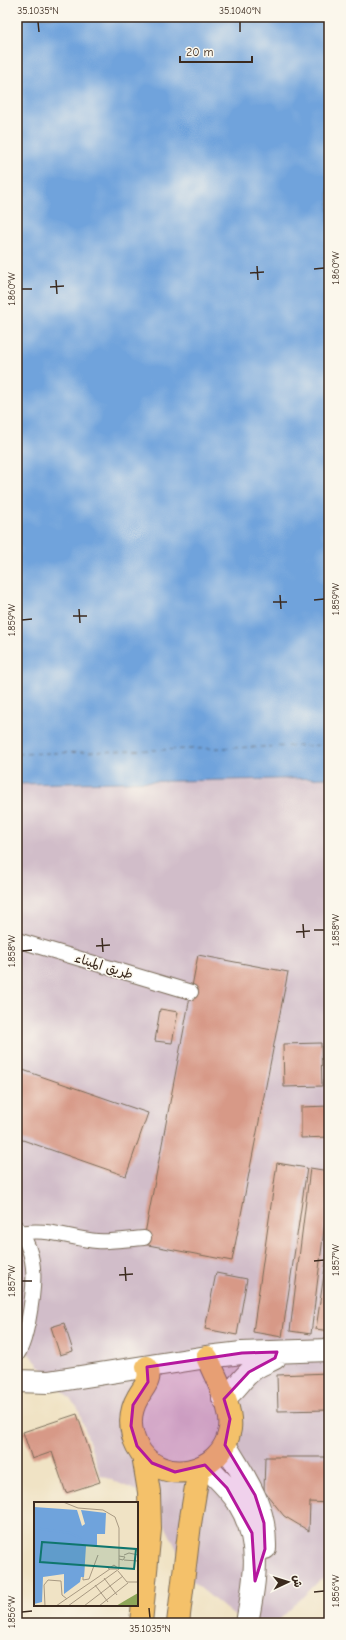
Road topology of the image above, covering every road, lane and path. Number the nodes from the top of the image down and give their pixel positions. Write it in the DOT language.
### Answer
graph roads {
  1 [pos="17,940"];
  2 [pos="191,992"];
  3 [pos="18,1232"];
  4 [pos="144,1238"];
  5 [pos="329,1350"];
  6 [pos="277,1352"];
  7 [pos="17,1355"];
  8 [pos="207,1357"];
  9 [pos="147,1367"];
  10 [pos="17,1381"];
  11 [pos="224,1398"];
  12 [pos="225,1444"];
  13 [pos="143,1455"];
  14 [pos="202,1467"];
  15 [pos="255,1581"];
  16 [pos="141,1623"];
  17 [pos="178,1623"];
  18 [pos="247,1623"];
  1 -- 2 [label="lane, طريق الميناء"];
  3 -- 4 [label="lane"];
  3 -- 7 [label="lane"];
  5 -- 6 [label="street"];
  6 -- 8 [label="street"];
  6 -- 11 [label="street"];
  8 -- 9 [label="street"];
  8 -- 11 [label="highway"];
  9 -- 10 [label="street"];
  9 -- 13 [label="highway"];
  11 -- 12 [label="highway"];
  12 -- 14 [label="highway"];
  12 -- 15 [label="street"];
  13 -- 14 [label="highway"];
  13 -- 16 [label="highway"];
  14 -- 15 [label="street"];
  14 -- 17 [label="highway"];
  15 -- 18 [label="street"];
}
